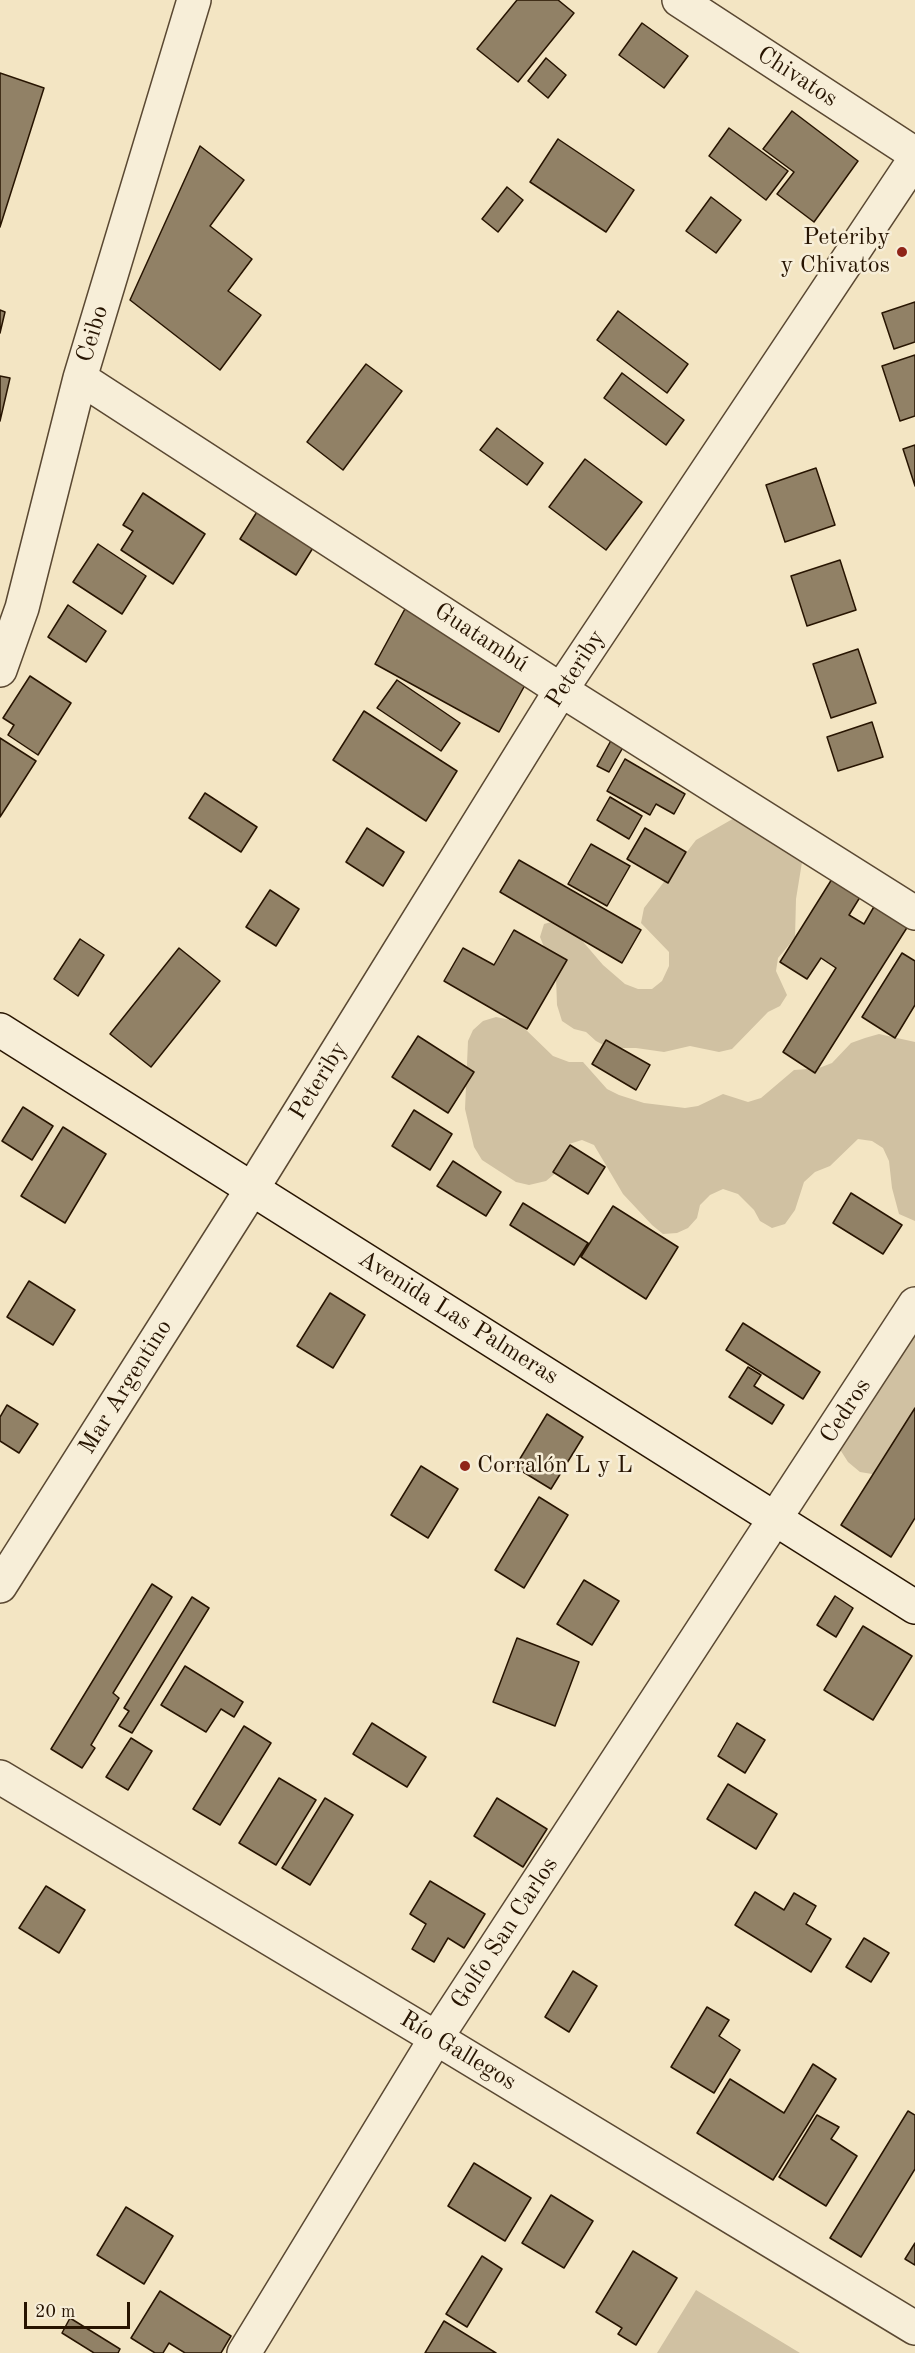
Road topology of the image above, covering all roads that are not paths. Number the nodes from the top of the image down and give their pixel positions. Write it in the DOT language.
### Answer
graph roads {
  1 [pos="194,0"];
  2 [pos="679,0"];
  3 [pos="915,153"];
  4 [pos="915,159"];
  5 [pos="80,378"];
  6 [pos="0,670"];
  7 [pos="561,690"];
  8 [pos="915,913"];
  9 [pos="0,1030"];
  10 [pos="252,1189"];
  11 [pos="915,1304"];
  12 [pos="776,1519"];
  13 [pos="0,1586"];
  14 [pos="915,1607"];
  15 [pos="0,1778"];
  16 [pos="436,2038"];
  17 [pos="915,2328"];
  18 [pos="244,2353"];
  1 -- 5 [label="street, Ceibo"];
  2 -- 3 [label="street, Chivatos"];
  4 -- 7 [label="street, Peteriby"];
  5 -- 6 [label="street, Ceibo"];
  5 -- 7 [label="street, Guatambú"];
  7 -- 8 [label="street, Guatambú"];
  7 -- 10 [label="street, Peteriby"];
  9 -- 10 [label="street, Avenida Las Palmeras"];
  10 -- 12 [label="street, Avenida Las Palmeras"];
  10 -- 13 [label="street, Mar Argentino"];
  11 -- 12 [label="street, Cedros"];
  12 -- 14 [label="street, Avenida Las Palmeras"];
  12 -- 16 [label="street, Golfo San Carlos"];
  15 -- 16 [label="street, Río Gallegos"];
  16 -- 17 [label="street, Río Gallegos"];
  16 -- 18 [label="street, Golfo San Carlos"];
}
